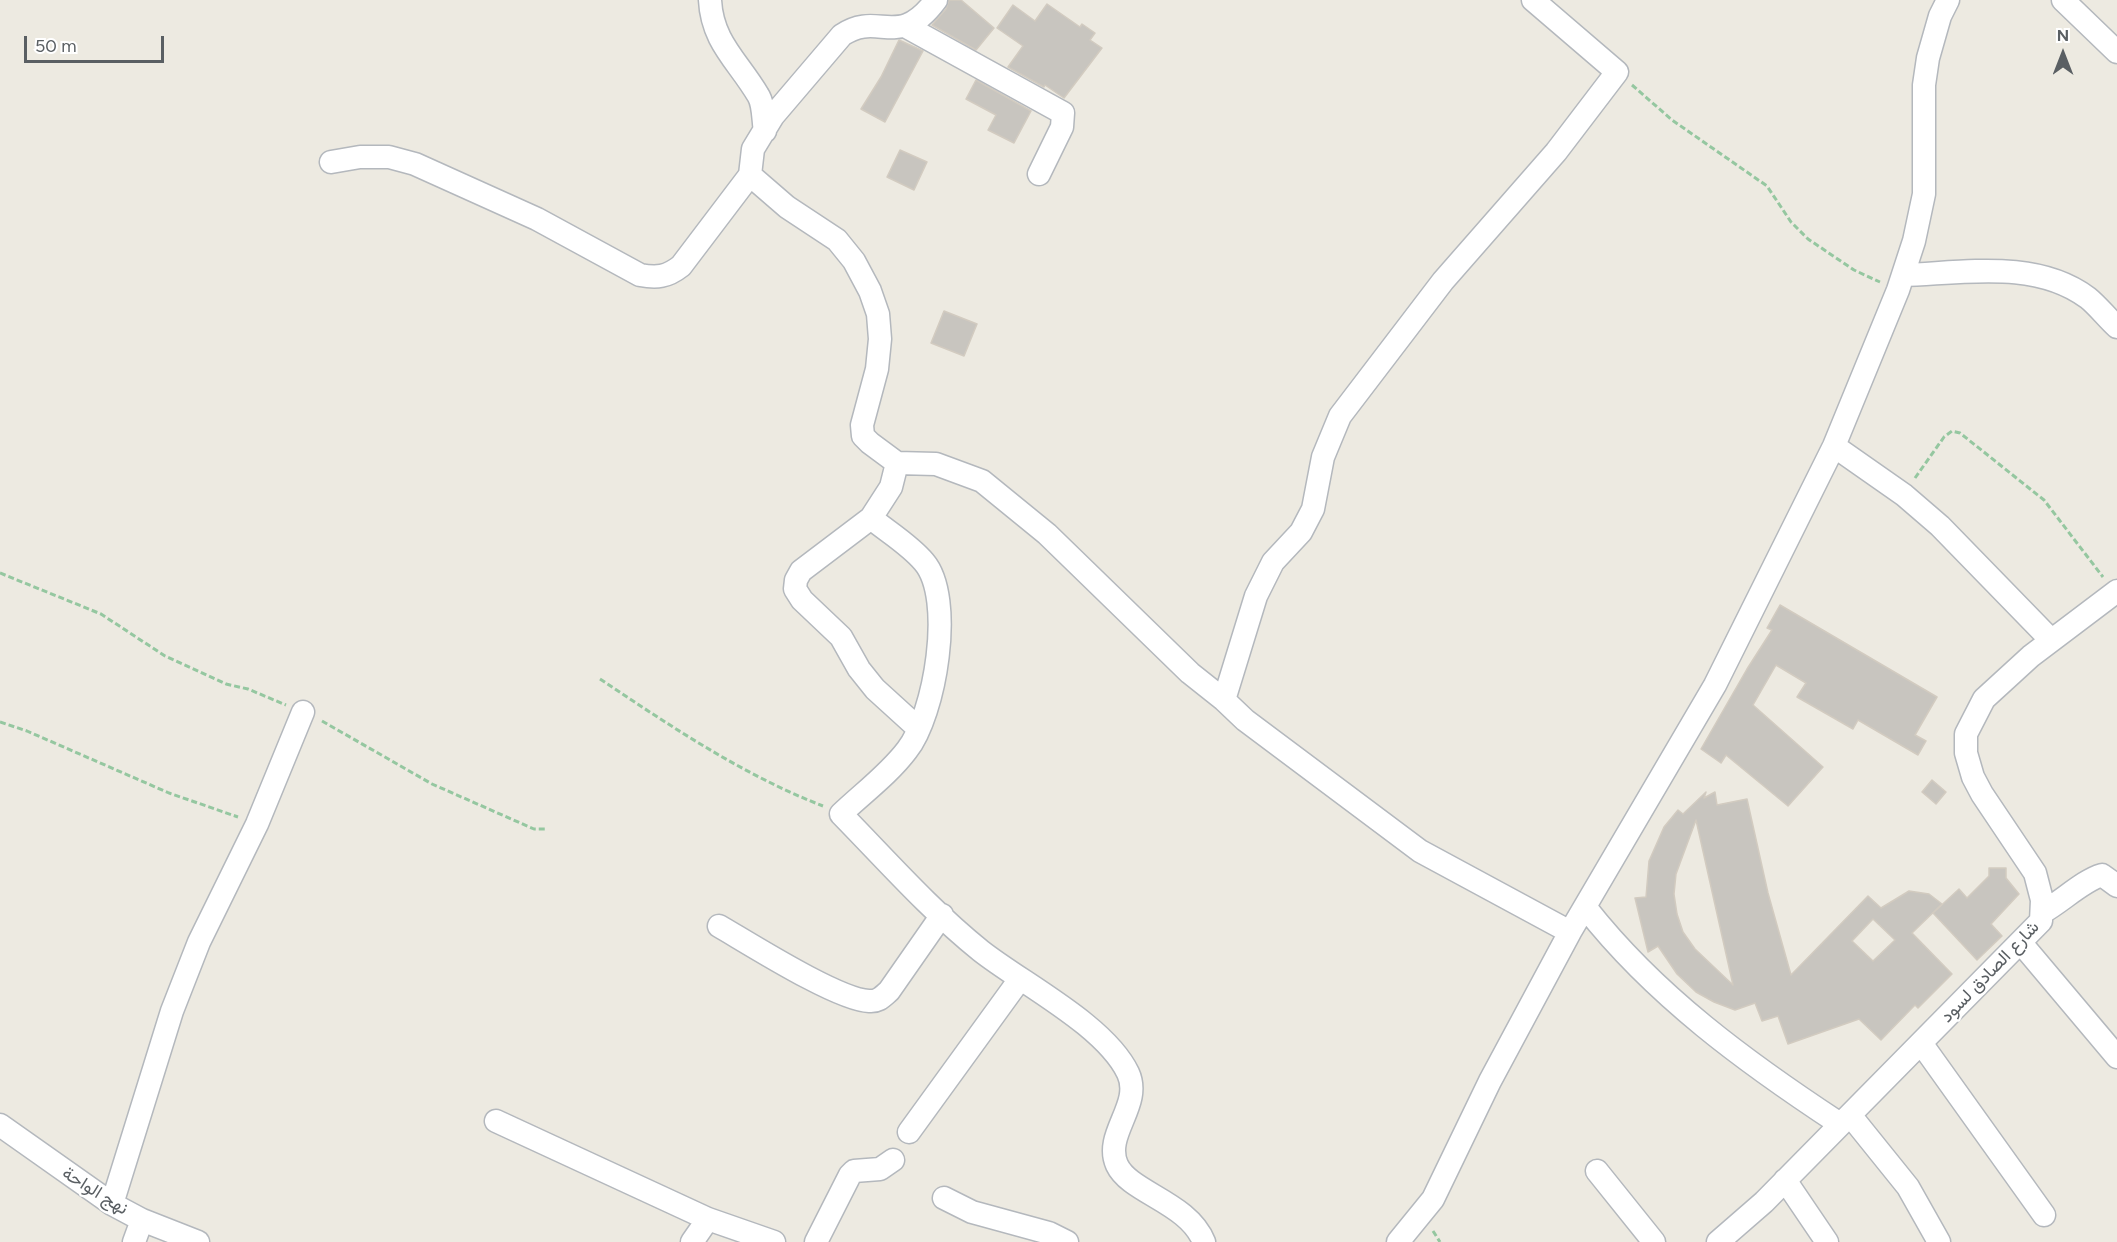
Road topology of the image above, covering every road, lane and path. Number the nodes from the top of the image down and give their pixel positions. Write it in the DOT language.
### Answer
graph roads {
  1 [pos="710,0"];
  2 [pos="936,0"];
  3 [pos="1533,0"];
  4 [pos="1948,0"];
  5 [pos="2063,0"];
  6 [pos="907,27"];
  7 [pos="2117,52"];
  8 [pos="1617,72"];
  9 [pos="765,131"];
  10 [pos="332,162"];
  11 [pos="1039,174"];
  12 [pos="750,175"];
  13 [pos="1901,283"];
  14 [pos="2117,327"];
  15 [pos="1834,446"];
  16 [pos="897,463"];
  17 [pos="1904,495"];
  18 [pos="871,518"];
  19 [pos="0,573"];
  20 [pos="2116,592"];
  21 [pos="2051,640"];
  22 [pos="600,679"];
  23 [pos="1224,700"];
  24 [pos="303,712"];
  25 [pos="0,722"];
  26 [pos="919,729"];
  27 [pos="842,814"];
  28 [pos="257,824"];
  29 [pos="546,830"];
  30 [pos="2117,886"];
  31 [pos="1586,908"];
  32 [pos="2043,912"];
  33 [pos="942,915"];
  34 [pos="719,926"];
  35 [pos="1570,932"];
  36 [pos="2021,943"];
  37 [pos="1020,979"];
  38 [pos="1921,1043"];
  39 [pos="2117,1056"];
  40 [pos="1845,1119"];
  41 [pos="496,1121"];
  42 [pos="0,1125"];
  43 [pos="909,1132"];
  44 [pos="893,1160"];
  45 [pos="1597,1171"];
  46 [pos="1785,1180"];
  47 [pos="944,1198"];
  48 [pos="112,1203"];
  49 [pos="2044,1215"];
  50 [pos="708,1219"];
  51 [pos="142,1220"];
  52 [pos="134,1242"];
  53 [pos="198,1242"];
  54 [pos="692,1242"];
  55 [pos="774,1242"];
  56 [pos="816,1242"];
  57 [pos="1067,1242"];
  58 [pos="1204,1242"];
  59 [pos="1398,1242"];
  60 [pos="1654,1242"];
  61 [pos="1718,1242"];
  62 [pos="1827,1242"];
  63 [pos="1938,1242"];
  1 -- 9 [label="street"];
  2 -- 6 [label="street"];
  3 -- 8 [label="street"];
  4 -- 13 [label="street"];
  5 -- 7 [label="street"];
  6 -- 9 [label="street"];
  6 -- 11 [label="street"];
  8 -- 13 [label="path"];
  8 -- 23 [label="street"];
  9 -- 12 [label="street"];
  10 -- 12 [label="street"];
  12 -- 16 [label="street"];
  13 -- 14 [label="street"];
  13 -- 15 [label="street"];
  15 -- 17 [label="street"];
  15 -- 31 [label="street"];
  16 -- 18 [label="street"];
  16 -- 23 [label="street"];
  17 -- 20 [label="path"];
  17 -- 21 [label="street"];
  18 -- 26 [label="street"];
  18 -- 26 [label="street"];
  19 -- 24 [label="path"];
  20 -- 21 [label="street, شارع الصادق لسود"];
  21 -- 32 [label="street, شارع الصادق لسود"];
  22 -- 27 [label="path"];
  23 -- 35 [label="street"];
  24 -- 28 [label="street"];
  24 -- 29 [label="path"];
  25 -- 28 [label="path"];
  26 -- 27 [label="street"];
  27 -- 33 [label="street"];
  28 -- 48 [label="street"];
  30 -- 32 [label="street"];
  31 -- 35 [label="street"];
  31 -- 40 [label="street"];
  32 -- 36 [label="street, شارع الصادق لسود"];
  33 -- 34 [label="street"];
  33 -- 37 [label="street"];
  35 -- 59 [label="street"];
  36 -- 38 [label="street, شارع الصادق لسود"];
  36 -- 39 [label="street"];
  37 -- 43 [label="street"];
  37 -- 58 [label="street"];
  38 -- 40 [label="street, شارع الصادق لسود"];
  38 -- 49 [label="street"];
  40 -- 46 [label="street, شارع الصادق لسود"];
  40 -- 63 [label="street"];
  41 -- 50 [label="street"];
  42 -- 48 [label="street, نهج الواحة"];
  44 -- 56 [label="street"];
  45 -- 60 [label="street"];
  46 -- 61 [label="street, شارع الصادق لسود"];
  46 -- 62 [label="street"];
  47 -- 57 [label="street"];
  48 -- 51 [label="street, نهج الواحة"];
  50 -- 54 [label="street"];
  50 -- 55 [label="street"];
  51 -- 52 [label="street"];
  51 -- 53 [label="street, نهج الواحة"];
}
